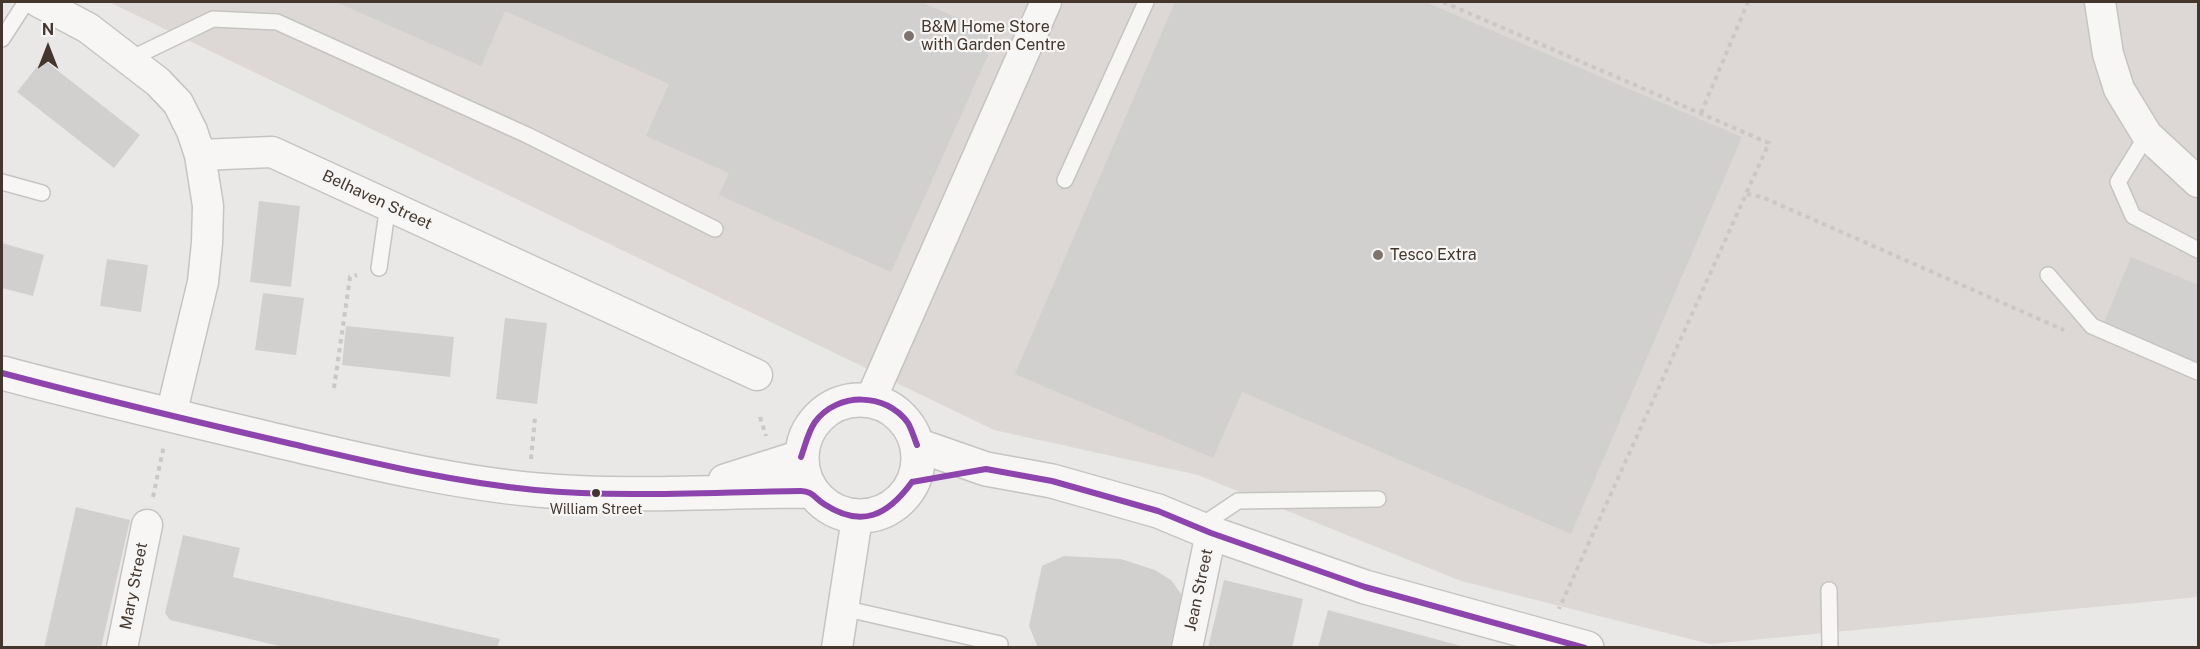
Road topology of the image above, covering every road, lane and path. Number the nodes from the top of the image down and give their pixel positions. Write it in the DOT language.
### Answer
graph roads {
  1 [pos="26,2"];
  2 [pos="39,2"];
  3 [pos="1046,2"];
  4 [pos="1146,2"];
  5 [pos="1443,2"];
  6 [pos="1748,2"];
  7 [pos="2100,2"];
  8 [pos="2,39"];
  9 [pos="130,59"];
  10 [pos="1701,113"];
  11 [pos="2147,135"];
  12 [pos="200,155"];
  13 [pos="1065,180"];
  14 [pos="2,182"];
  15 [pos="2199,182"];
  16 [pos="42,193"];
  17 [pos="1747,194"];
  18 [pos="388,205"];
  19 [pos="715,229"];
  20 [pos="2199,250"];
  21 [pos="379,268"];
  22 [pos="2048,274"];
  23 [pos="2064,330"];
  24 [pos="2199,372"];
  25 [pos="2,373"];
  26 [pos="757,375"];
  27 [pos="334,388"];
  28 [pos="871,399"];
  29 [pos="171,415"];
  30 [pos="535,418"];
  31 [pos="917,445"];
  32 [pos="801,457"];
  33 [pos="986,470"];
  34 [pos="912,482"];
  35 [pos="528,489"];
  36 [pos="809,491"];
  37 [pos="692,492"];
  38 [pos="1378,499"];
  39 [pos="857,518"];
  40 [pos="147,525"];
  41 [pos="1205,530"];
  42 [pos="1829,590"];
  43 [pos="843,608"];
  44 [pos="1547,637"];
  45 [pos="1000,644"];
  46 [pos="129,646"];
  47 [pos="837,648"];
  48 [pos="1187,648"];
  49 [pos="1587,648"];
  50 [pos="1830,648"];
  1 -- 8 [label="lane"];
  2 -- 9 [label="street"];
  3 -- 28 [label="street"];
  4 -- 13 [label="lane"];
  5 -- 10 [label="path"];
  6 -- 10 [label="path"];
  7 -- 11 [label="street"];
  9 -- 12 [label="street"];
  9 -- 19 [label="lane"];
  10 -- 17 [label="path"];
  11 -- 15 [label="street"];
  11 -- 20 [label="lane"];
  12 -- 18 [label="street, Belhaven Street"];
  12 -- 29 [label="street"];
  14 -- 16 [label="lane"];
  17 -- 23 [label="path"];
  17 -- 44 [label="path"];
  18 -- 21 [label="lane"];
  18 -- 26 [label="street, Belhaven Street"];
  21 -- 27 [label="path"];
  22 -- 24 [label="lane"];
  25 -- 29 [label="street"];
  28 -- 31 [label="street"];
  28 -- 32 [label="street"];
  29 -- 35 [label="street"];
  29 -- 40 [label="path"];
  30 -- 35 [label="path"];
  31 -- 33 [label="street"];
  31 -- 34 [label="street"];
  32 -- 36 [label="street"];
  32 -- 37 [label="street"];
  33 -- 34 [label="street"];
  33 -- 41 [label="street"];
  34 -- 39 [label="street"];
  35 -- 37 [label="street"];
  36 -- 37 [label="street"];
  36 -- 39 [label="street"];
  38 -- 41 [label="lane"];
  39 -- 43 [label="street"];
  40 -- 46 [label="street, Mary Street"];
  41 -- 44 [label="street"];
  41 -- 48 [label="street, Jean Street"];
  42 -- 50 [label="lane"];
  43 -- 45 [label="lane"];
  43 -- 47 [label="street"];
  44 -- 49 [label="street"];
}
